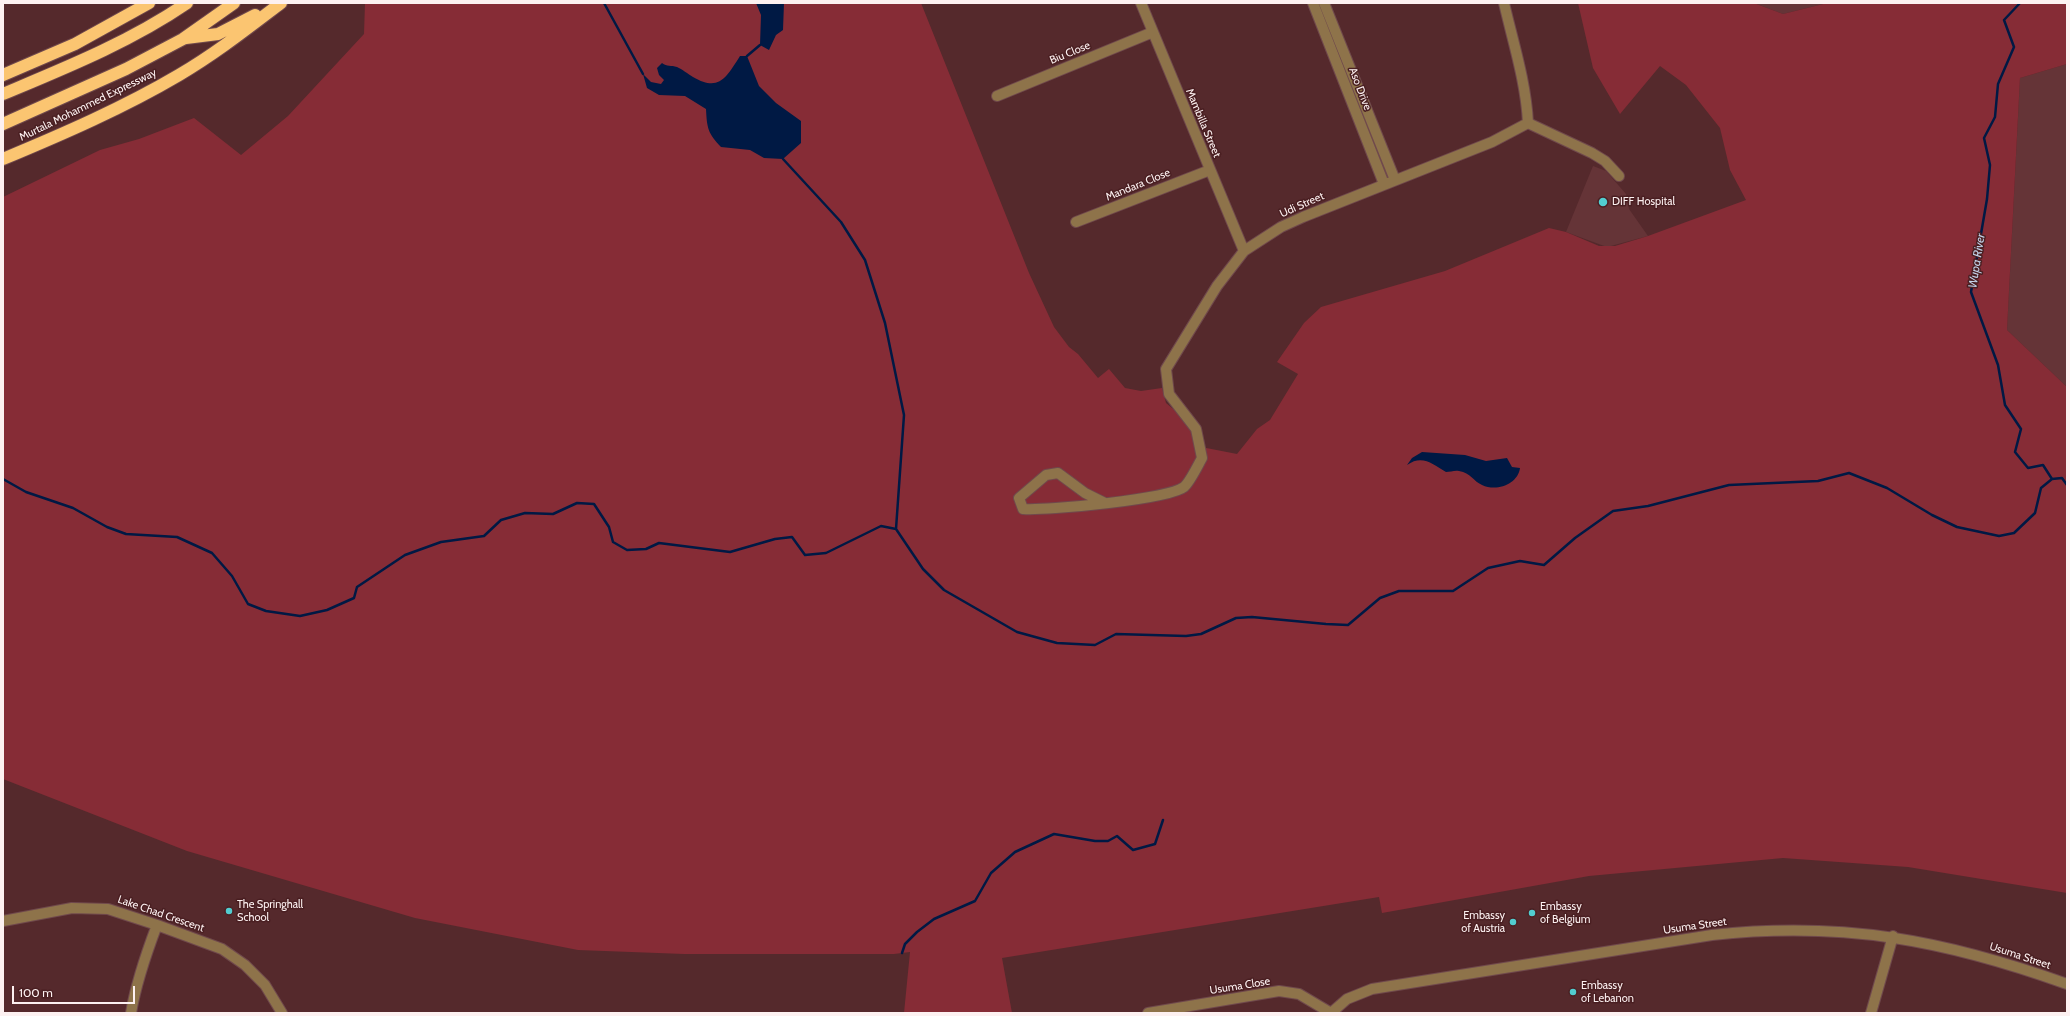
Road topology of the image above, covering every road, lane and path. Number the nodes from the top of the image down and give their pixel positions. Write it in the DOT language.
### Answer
graph roads {
  1 [pos="149,3"];
  2 [pos="182,3"];
  3 [pos="187,3"];
  4 [pos="234,3"];
  5 [pos="278,3"];
  6 [pos="282,3"];
  7 [pos="1141,3"];
  8 [pos="1313,3"];
  9 [pos="1324,3"];
  10 [pos="1504,3"];
  11 [pos="152,24"];
  12 [pos="1153,32"];
  13 [pos="183,39"];
  14 [pos="3,75"];
  15 [pos="3,94"];
  16 [pos="997,96"];
  17 [pos="1528,123"];
  18 [pos="3,124"];
  19 [pos="3,159"];
  20 [pos="1210,170"];
  21 [pos="1619,176"];
  22 [pos="1395,180"];
  23 [pos="1384,184"];
  24 [pos="1076,222"];
  25 [pos="1244,251"];
  26 [pos="1105,503"];
  27 [pos="3,921"];
  28 [pos="157,925"];
  29 [pos="1893,936"];
  30 [pos="2067,984"];
  31 [pos="131,1013"];
  32 [pos="282,1013"];
  33 [pos="1148,1013"];
  34 [pos="1331,1013"];
  35 [pos="1871,1013"];
  1 -- 14 [label="highway"];
  2 -- 11 [label="highway"];
  3 -- 11 [label="highway"];
  4 -- 13 [label="highway, Murtala Mohammed Expressway"];
  5 -- 13 [label="highway"];
  6 -- 19 [label="highway, Murtala Mohammed Expressway"];
  7 -- 12 [label="street, Mambilla Street"];
  8 -- 23 [label="street, Aso Drive"];
  9 -- 22 [label="street, Aso Drive"];
  10 -- 17 [label="street"];
  11 -- 15 [label="highway"];
  12 -- 16 [label="street, Biu Close"];
  12 -- 20 [label="street, Mambilla Street"];
  13 -- 18 [label="highway, Murtala Mohammed Expressway"];
  17 -- 21 [label="street"];
  17 -- 22 [label="street, Udi Street"];
  20 -- 24 [label="street, Mandara Close"];
  20 -- 25 [label="street, Mambilla Street"];
  22 -- 23 [label="street, Udi Street"];
  23 -- 25 [label="street, Udi Street"];
  25 -- 26 [label="street, Udi Street"];
  26 -- 26 [label="street"];
  27 -- 28 [label="street, Lake Chad Crescent"];
  28 -- 31 [label="street"];
  28 -- 32 [label="street, Lake Chad Crescent"];
  29 -- 30 [label="street, Usuma Street"];
  29 -- 34 [label="street, Usuma Street"];
  29 -- 35 [label="street"];
  33 -- 34 [label="street, Usuma Close"];
}
